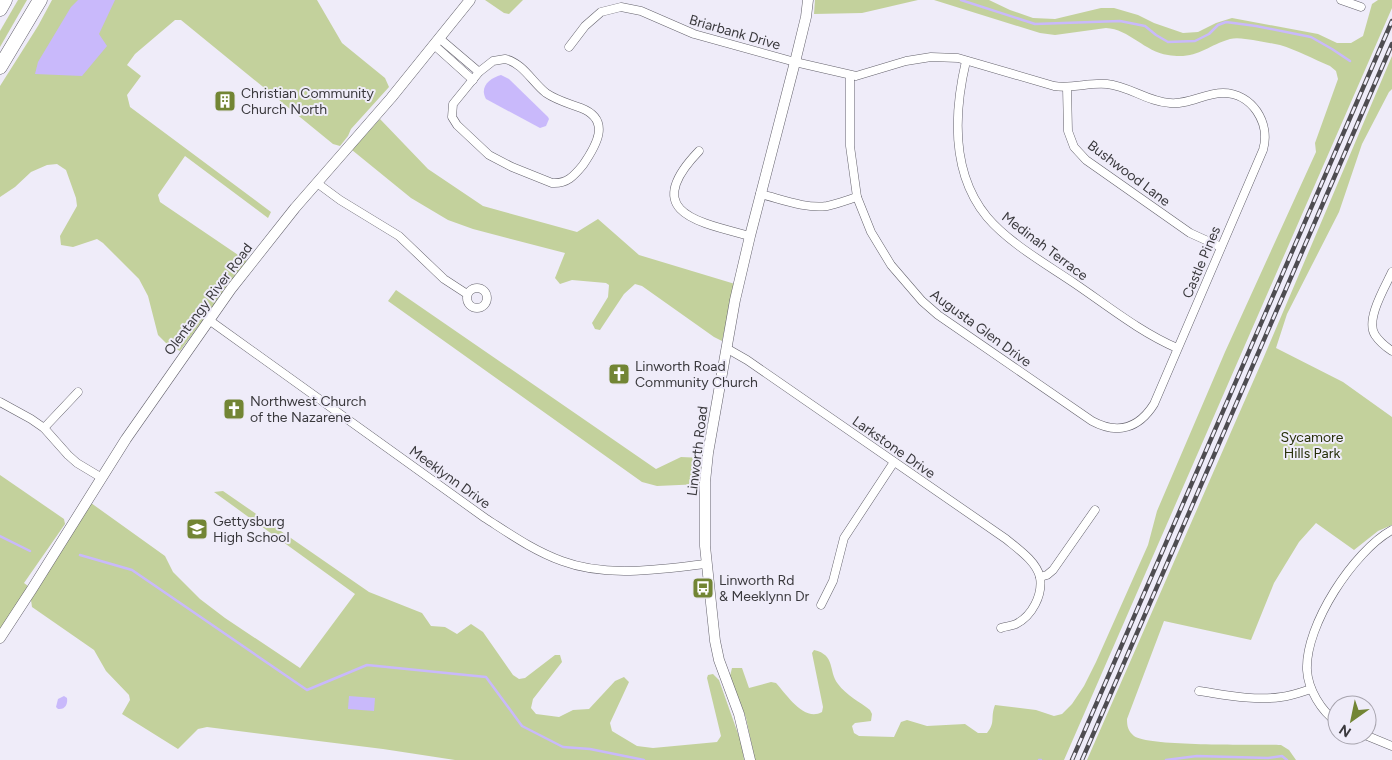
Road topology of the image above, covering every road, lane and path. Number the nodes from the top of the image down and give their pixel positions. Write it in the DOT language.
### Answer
graph roads {
  1 [pos="6,0"];
  2 [pos="40,0"];
  3 [pos="470,0"];
  4 [pos="808,0"];
  5 [pos="1341,0"];
  6 [pos="1361,8"];
  7 [pos="0,9"];
  8 [pos="437,41"];
  9 [pos="569,47"];
  10 [pos="966,61"];
  11 [pos="795,62"];
  12 [pos="0,66"];
  13 [pos="479,72"];
  14 [pos="850,75"];
  15 [pos="473,80"];
  16 [pos="1068,88"];
  17 [pos="699,151"];
  18 [pos="318,183"];
  19 [pos="760,194"];
  20 [pos="857,197"];
  21 [pos="750,236"];
  22 [pos="1221,247"];
  23 [pos="1392,272"];
  24 [pos="467,294"];
  25 [pos="209,320"];
  26 [pos="726,348"];
  27 [pos="1177,348"];
  28 [pos="1389,349"];
  29 [pos="78,392"];
  30 [pos="0,402"];
  31 [pos="1135,424"];
  32 [pos="44,428"];
  33 [pos="894,462"];
  34 [pos="102,478"];
  35 [pos="1095,510"];
  36 [pos="1392,530"];
  37 [pos="706,564"];
  38 [pos="1040,577"];
  39 [pos="821,605"];
  40 [pos="1001,628"];
  41 [pos="0,638"];
  42 [pos="1311,688"];
  43 [pos="1199,691"];
  44 [pos="1327,712"];
  45 [pos="1377,740"];
  46 [pos="1392,746"];
  47 [pos="750,760"];
  1 -- 7 [label="highway"];
  2 -- 12 [label="highway"];
  3 -- 8 [label="main road, Olentangy River Road"];
  4 -- 11 [label="main road, Linworth Road"];
  5 -- 6 [label="street"];
  8 -- 13 [label="street"];
  8 -- 15 [label="street"];
  8 -- 18 [label="main road, Olentangy River Road"];
  9 -- 11 [label="street, Briarbank Drive"];
  10 -- 14 [label="street"];
  10 -- 16 [label="street"];
  10 -- 27 [label="street, Medinah Terrace"];
  11 -- 14 [label="street, Briarbank Drive"];
  11 -- 19 [label="main road, Linworth Road"];
  13 -- 15 [label="street"];
  13 -- 15 [label="street"];
  14 -- 20 [label="street, Augusta Glen Drive"];
  16 -- 22 [label="street, Bushwood Lane"];
  16 -- 22 [label="street, Castle Pines"];
  17 -- 21 [label="street"];
  18 -- 24 [label="street"];
  18 -- 25 [label="main road, Olentangy River Road"];
  19 -- 20 [label="street"];
  19 -- 21 [label="main road, Linworth Road"];
  20 -- 31 [label="street, Augusta Glen Drive"];
  21 -- 26 [label="main road, Linworth Road"];
  22 -- 27 [label="street, Castle Pines"];
  23 -- 28 [label="street"];
  25 -- 34 [label="main road, Olentangy River Road"];
  25 -- 37 [label="street, Meeklynn Drive"];
  26 -- 33 [label="street, Larkstone Drive"];
  26 -- 37 [label="main road, Linworth Road"];
  27 -- 31 [label="street, Castle Pines"];
  29 -- 32 [label="street"];
  30 -- 32 [label="street"];
  32 -- 34 [label="street"];
  33 -- 38 [label="street, Larkstone Drive"];
  33 -- 39 [label="street"];
  34 -- 41 [label="main road, Olentangy River Road"];
  35 -- 38 [label="street"];
  36 -- 42 [label="street"];
  37 -- 47 [label="main road, Linworth Road"];
  38 -- 40 [label="street"];
  42 -- 43 [label="street"];
  42 -- 44 [label="street"];
  45 -- 46 [label="street"];
}
